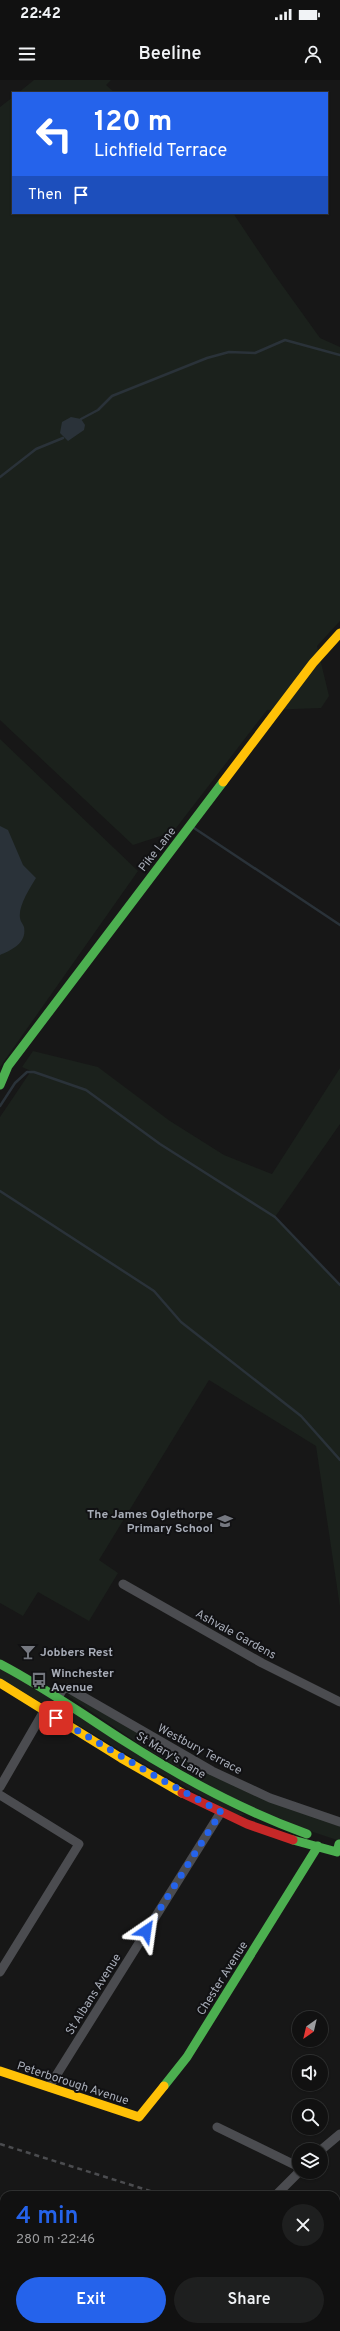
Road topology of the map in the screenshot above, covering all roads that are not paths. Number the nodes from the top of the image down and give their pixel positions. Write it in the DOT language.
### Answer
graph roads {
  1 [pos="340,633"];
  2 [pos="0,1085"];
  3 [pos="123,1584"];
  4 [pos="0,1664"];
  5 [pos="0,1684"];
  6 [pos="58,1697"];
  7 [pos="340,1702"];
  8 [pos="44,1711"];
  9 [pos="0,1787"];
  10 [pos="0,1795"];
  11 [pos="221,1812"];
  12 [pos="340,1822"];
  13 [pos="339,1844"];
  14 [pos="318,1846"];
  15 [pos="0,1972"];
  16 [pos="0,2071"];
  17 [pos="49,2087"];
  18 [pos="139,2117"];
  19 [pos="217,2127"];
  20 [pos="340,2134"];
  21 [pos="331,2142"];
  22 [pos="328,2144"];
  23 [pos="340,2145"];
  24 [pos="292,2164"];
  25 [pos="292,2179"];
  26 [pos="280,2191"];
  1 -- 2 [label="street, Pike Lane"];
  3 -- 7 [label="street, Ashvale Gardens"];
  4 -- 6 [label="street, St Mary's Lane"];
  5 -- 8 [label="street"];
  6 -- 12 [label="street, Westbury Terrace"];
  6 -- 13 [label="street, St Mary's Lane"];
  8 -- 9 [label="street"];
  8 -- 11 [label="street"];
  10 -- 15 [label="street"];
  11 -- 14 [label="street"];
  11 -- 17 [label="street, St Albans Avenue"];
  13 -- 14 [label="street"];
  14 -- 18 [label="street, Chester Avenue"];
  16 -- 17 [label="street, Peterborough Avenue"];
  17 -- 18 [label="street, Peterborough Avenue"];
  19 -- 24 [label="street"];
  20 -- 21 [label="street"];
  21 -- 22 [label="street"];
  21 -- 23 [label="street"];
  25 -- 26 [label="street"];
}
